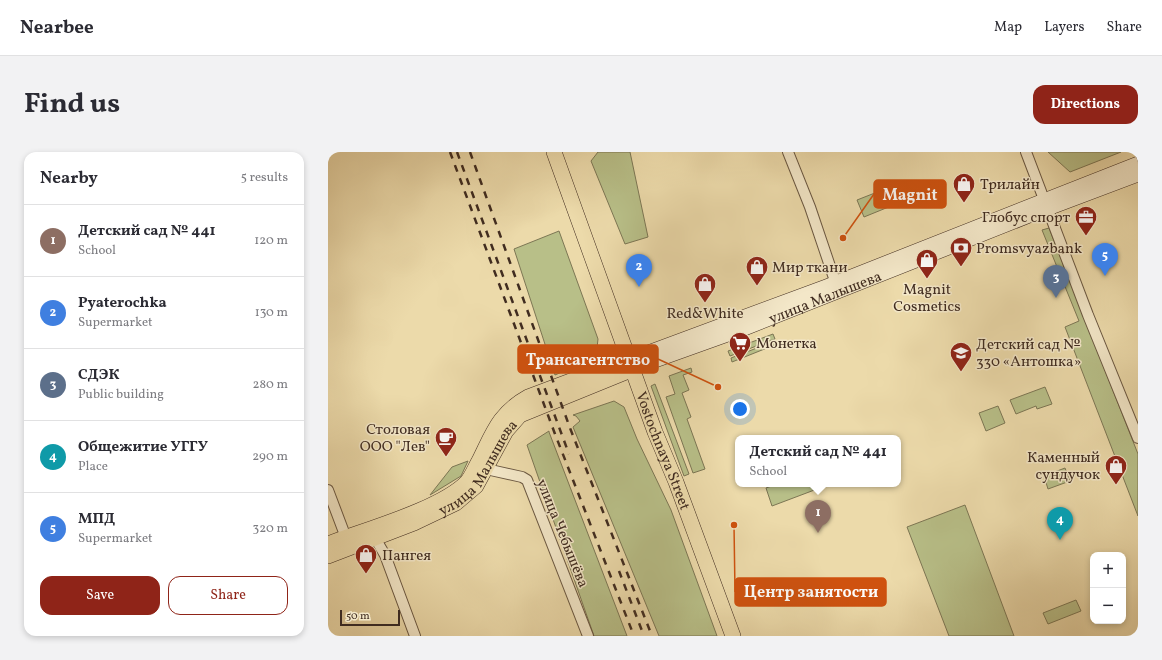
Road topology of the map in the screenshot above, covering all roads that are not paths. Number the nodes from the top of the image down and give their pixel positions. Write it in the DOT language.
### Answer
graph roads {
  1 [pos="554,152"];
  2 [pos="788,152"];
  3 [pos="1026,152"];
  4 [pos="1138,163"];
  5 [pos="1138,175"];
  6 [pos="1046,204"];
  7 [pos="835,281"];
  8 [pos="631,364"];
  9 [pos="1136,426"];
  10 [pos="1138,438"];
  11 [pos="486,469"];
  12 [pos="328,490"];
  13 [pos="360,532"];
  14 [pos="375,538"];
  15 [pos="348,542"];
  16 [pos="328,544"];
  17 [pos="328,556"];
  18 [pos="415,636"];
  19 [pos="588,636"];
  20 [pos="733,636"];
  1 -- 8 [label="main road, Vostochnaya Street"];
  2 -- 7 [label="street"];
  3 -- 6 [label="street"];
  4 -- 6 [label="main road"];
  5 -- 6 [label="main road, улица Малышева"];
  6 -- 7 [label="main road, улица Малышева"];
  6 -- 8 [label="main road, улица Малышева"];
  6 -- 9 [label="street"];
  7 -- 8 [label="main road, улица Малышева"];
  8 -- 11 [label="main road, улица Малышева"];
  8 -- 13 [label="main road, улица Малышева"];
  8 -- 20 [label="main road, Vostochnaya Street"];
  9 -- 10 [label="street"];
  11 -- 14 [label="main road, улица Малышева"];
  11 -- 19 [label="street, улица Чебышёва"];
  12 -- 15 [label="street"];
  13 -- 14 [label="street"];
  13 -- 15 [label="main road, улица Малышева"];
  14 -- 15 [label="main road, улица Малышева"];
  14 -- 18 [label="street"];
  15 -- 16 [label="main road"];
  15 -- 17 [label="main road, улица Малышева"];
}
